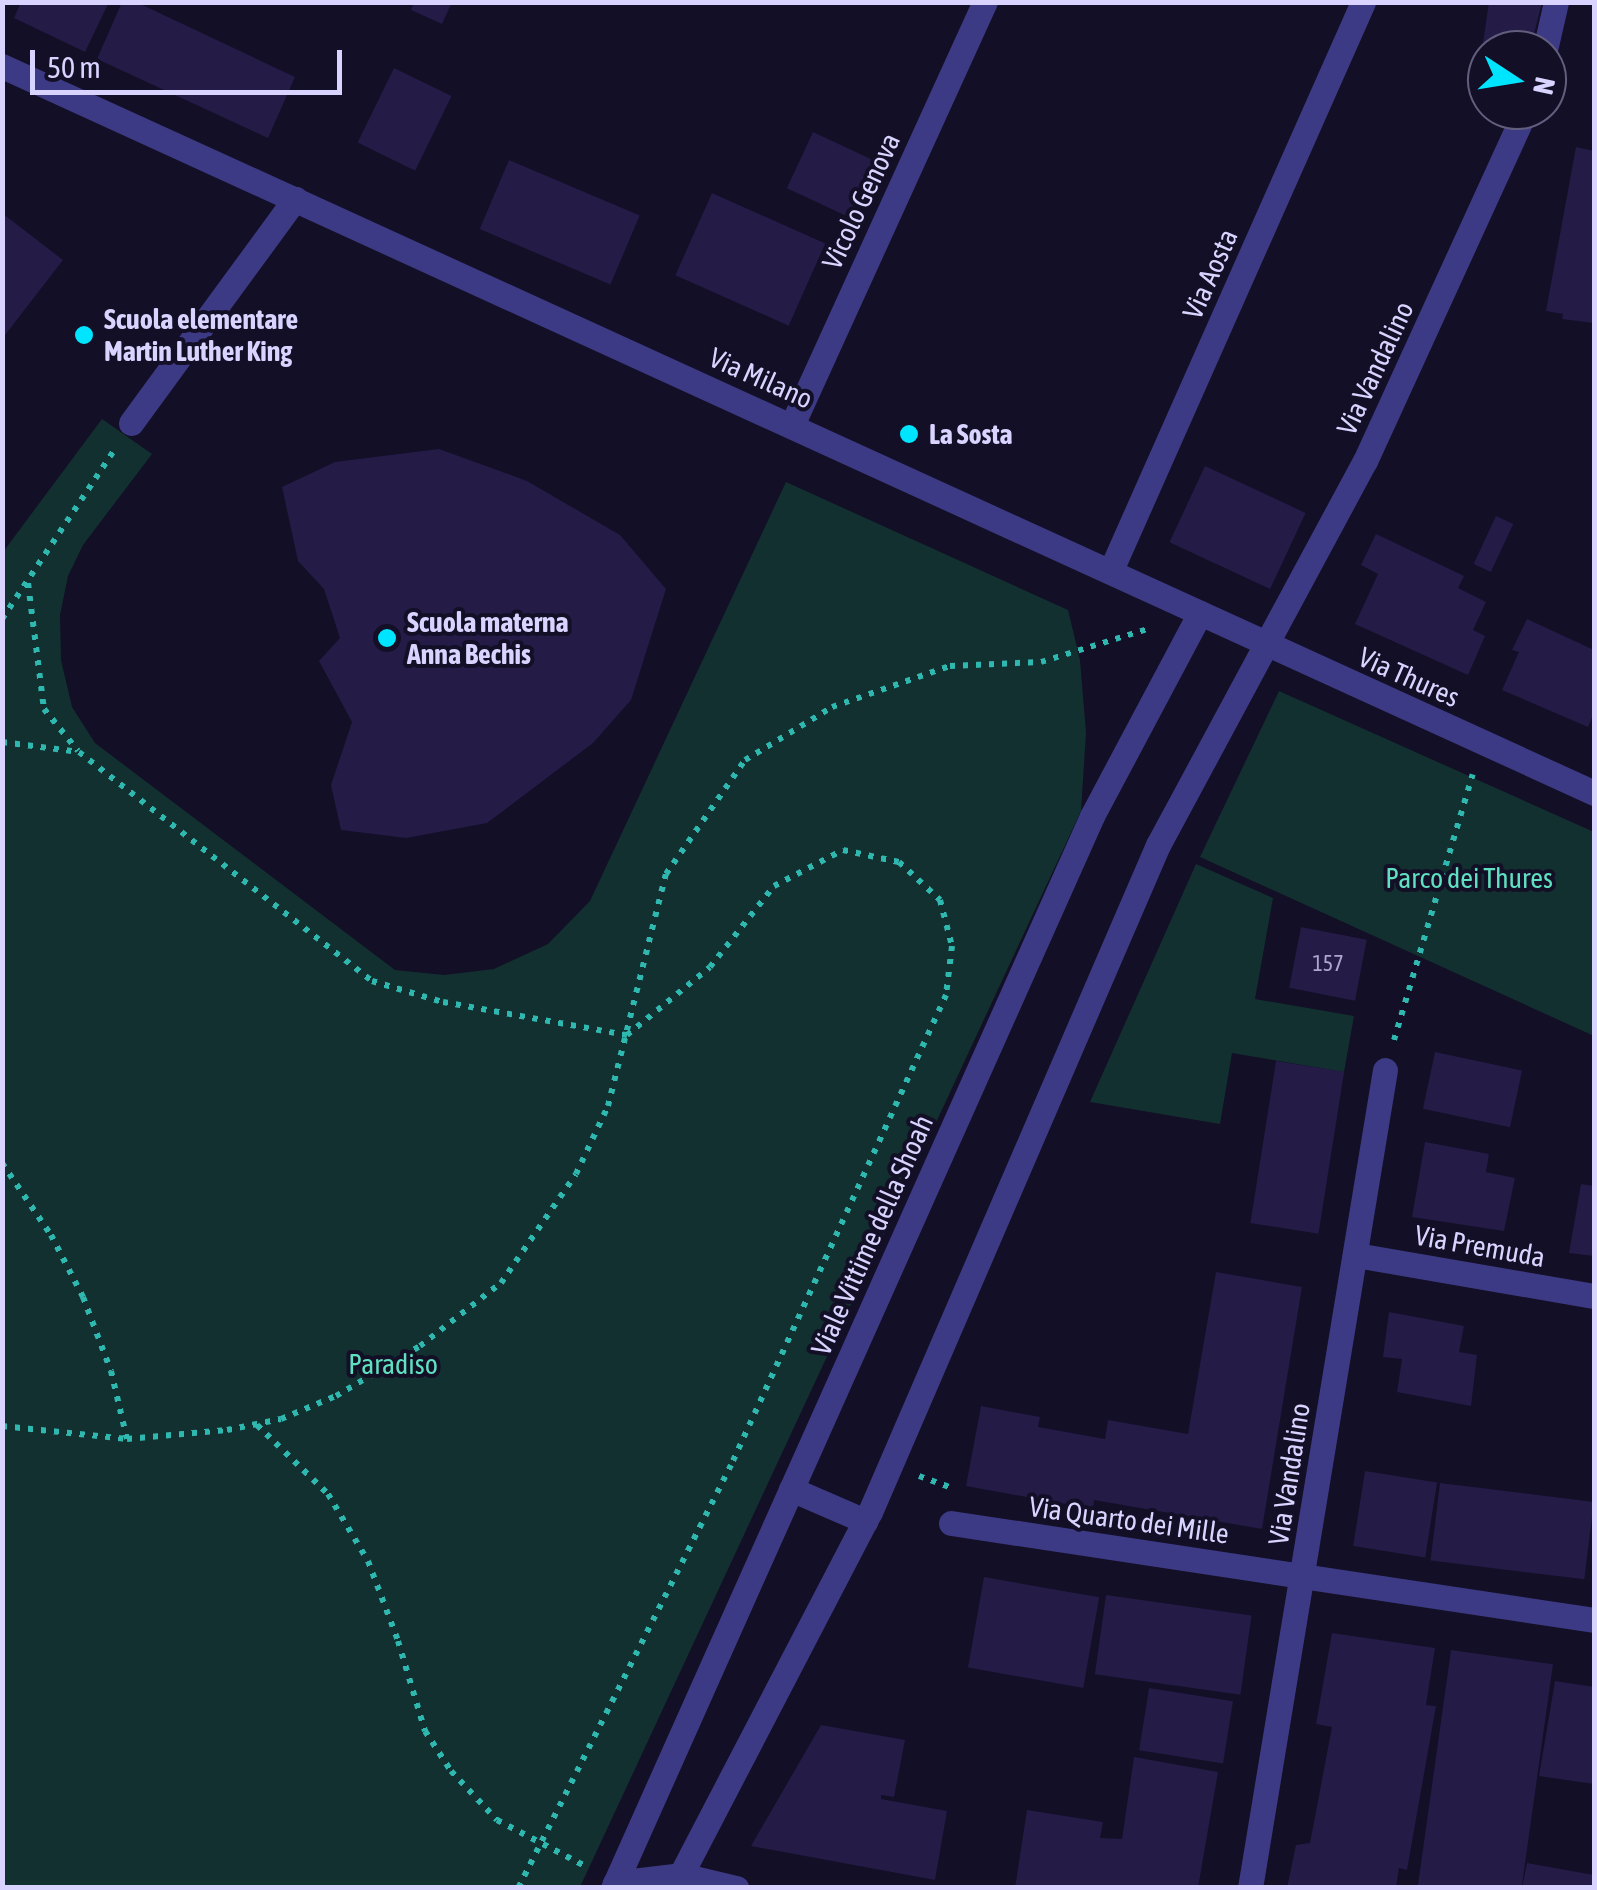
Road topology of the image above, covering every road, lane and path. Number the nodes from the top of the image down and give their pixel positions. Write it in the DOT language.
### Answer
graph roads {
  1 [pos="984,2"];
  2 [pos="1363,2"];
  3 [pos="1556,2"];
  4 [pos="1550,30"];
  5 [pos="2,66"];
  6 [pos="1517,130"];
  7 [pos="295,199"];
  8 [pos="131,424"];
  9 [pos="792,424"];
  10 [pos="1111,570"];
  11 [pos="28,583"];
  12 [pos="1200,614"];
  13 [pos="2,619"];
  14 [pos="1266,646"];
  15 [pos="2,742"];
  16 [pos="1482,743"];
  17 [pos="79,752"];
  18 [pos="1594,793"];
  19 [pos="627,1035"];
  20 [pos="1385,1070"];
  21 [pos="2,1163"];
  22 [pos="1356,1256"];
  23 [pos="1594,1296"];
  24 [pos="256,1424"];
  25 [pos="2,1426"];
  26 [pos="128,1439"];
  27 [pos="890,1466"];
  28 [pos="791,1489"];
  29 [pos="865,1521"];
  30 [pos="951,1524"];
  31 [pos="1302,1576"];
  32 [pos="1594,1620"];
  33 [pos="543,1843"];
  34 [pos="678,1881"];
  35 [pos="615,1886"];
  36 [pos="518,1888"];
  37 [pos="736,1888"];
  38 [pos="1250,1888"];
  1 -- 9 [label="street, Vicolo Genova"];
  2 -- 10 [label="street, Via Aosta"];
  3 -- 4 [label="street"];
  5 -- 7 [label="street, Via Milano"];
  6 -- 14 [label="street, Via Vandalino"];
  7 -- 8 [label="street"];
  7 -- 9 [label="street, Via Milano"];
  8 -- 11 [label="path"];
  9 -- 10 [label="street, Via Milano"];
  10 -- 12 [label="street, Via Milano"];
  11 -- 13 [label="path"];
  11 -- 17 [label="path"];
  12 -- 14 [label="street, Via Thures"];
  12 -- 19 [label="path"];
  12 -- 28 [label="street, Viale Vittime della Shoah"];
  14 -- 16 [label="street, Via Thures"];
  14 -- 27 [label="street"];
  15 -- 17 [label="path"];
  16 -- 18 [label="street, Via Thures"];
  16 -- 20 [label="path"];
  17 -- 19 [label="path"];
  19 -- 24 [label="path"];
  19 -- 33 [label="path"];
  20 -- 22 [label="street, Via Vandalino"];
  21 -- 26 [label="path"];
  22 -- 23 [label="street, Via Premuda"];
  22 -- 31 [label="street, Via Vandalino"];
  24 -- 26 [label="path"];
  24 -- 33 [label="path"];
  25 -- 26 [label="path"];
  27 -- 29 [label="street"];
  27 -- 30 [label="path"];
  28 -- 29 [label="street"];
  28 -- 35 [label="street, Viale Vittime della Shoah"];
  29 -- 34 [label="street"];
  30 -- 31 [label="street, Via Quarto dei Mille"];
  31 -- 32 [label="street, Via Quarto dei Mille"];
  31 -- 38 [label="street, Via Vandalino"];
  33 -- 35 [label="path"];
  33 -- 36 [label="path"];
  34 -- 35 [label="street"];
  34 -- 37 [label="street"];
}
